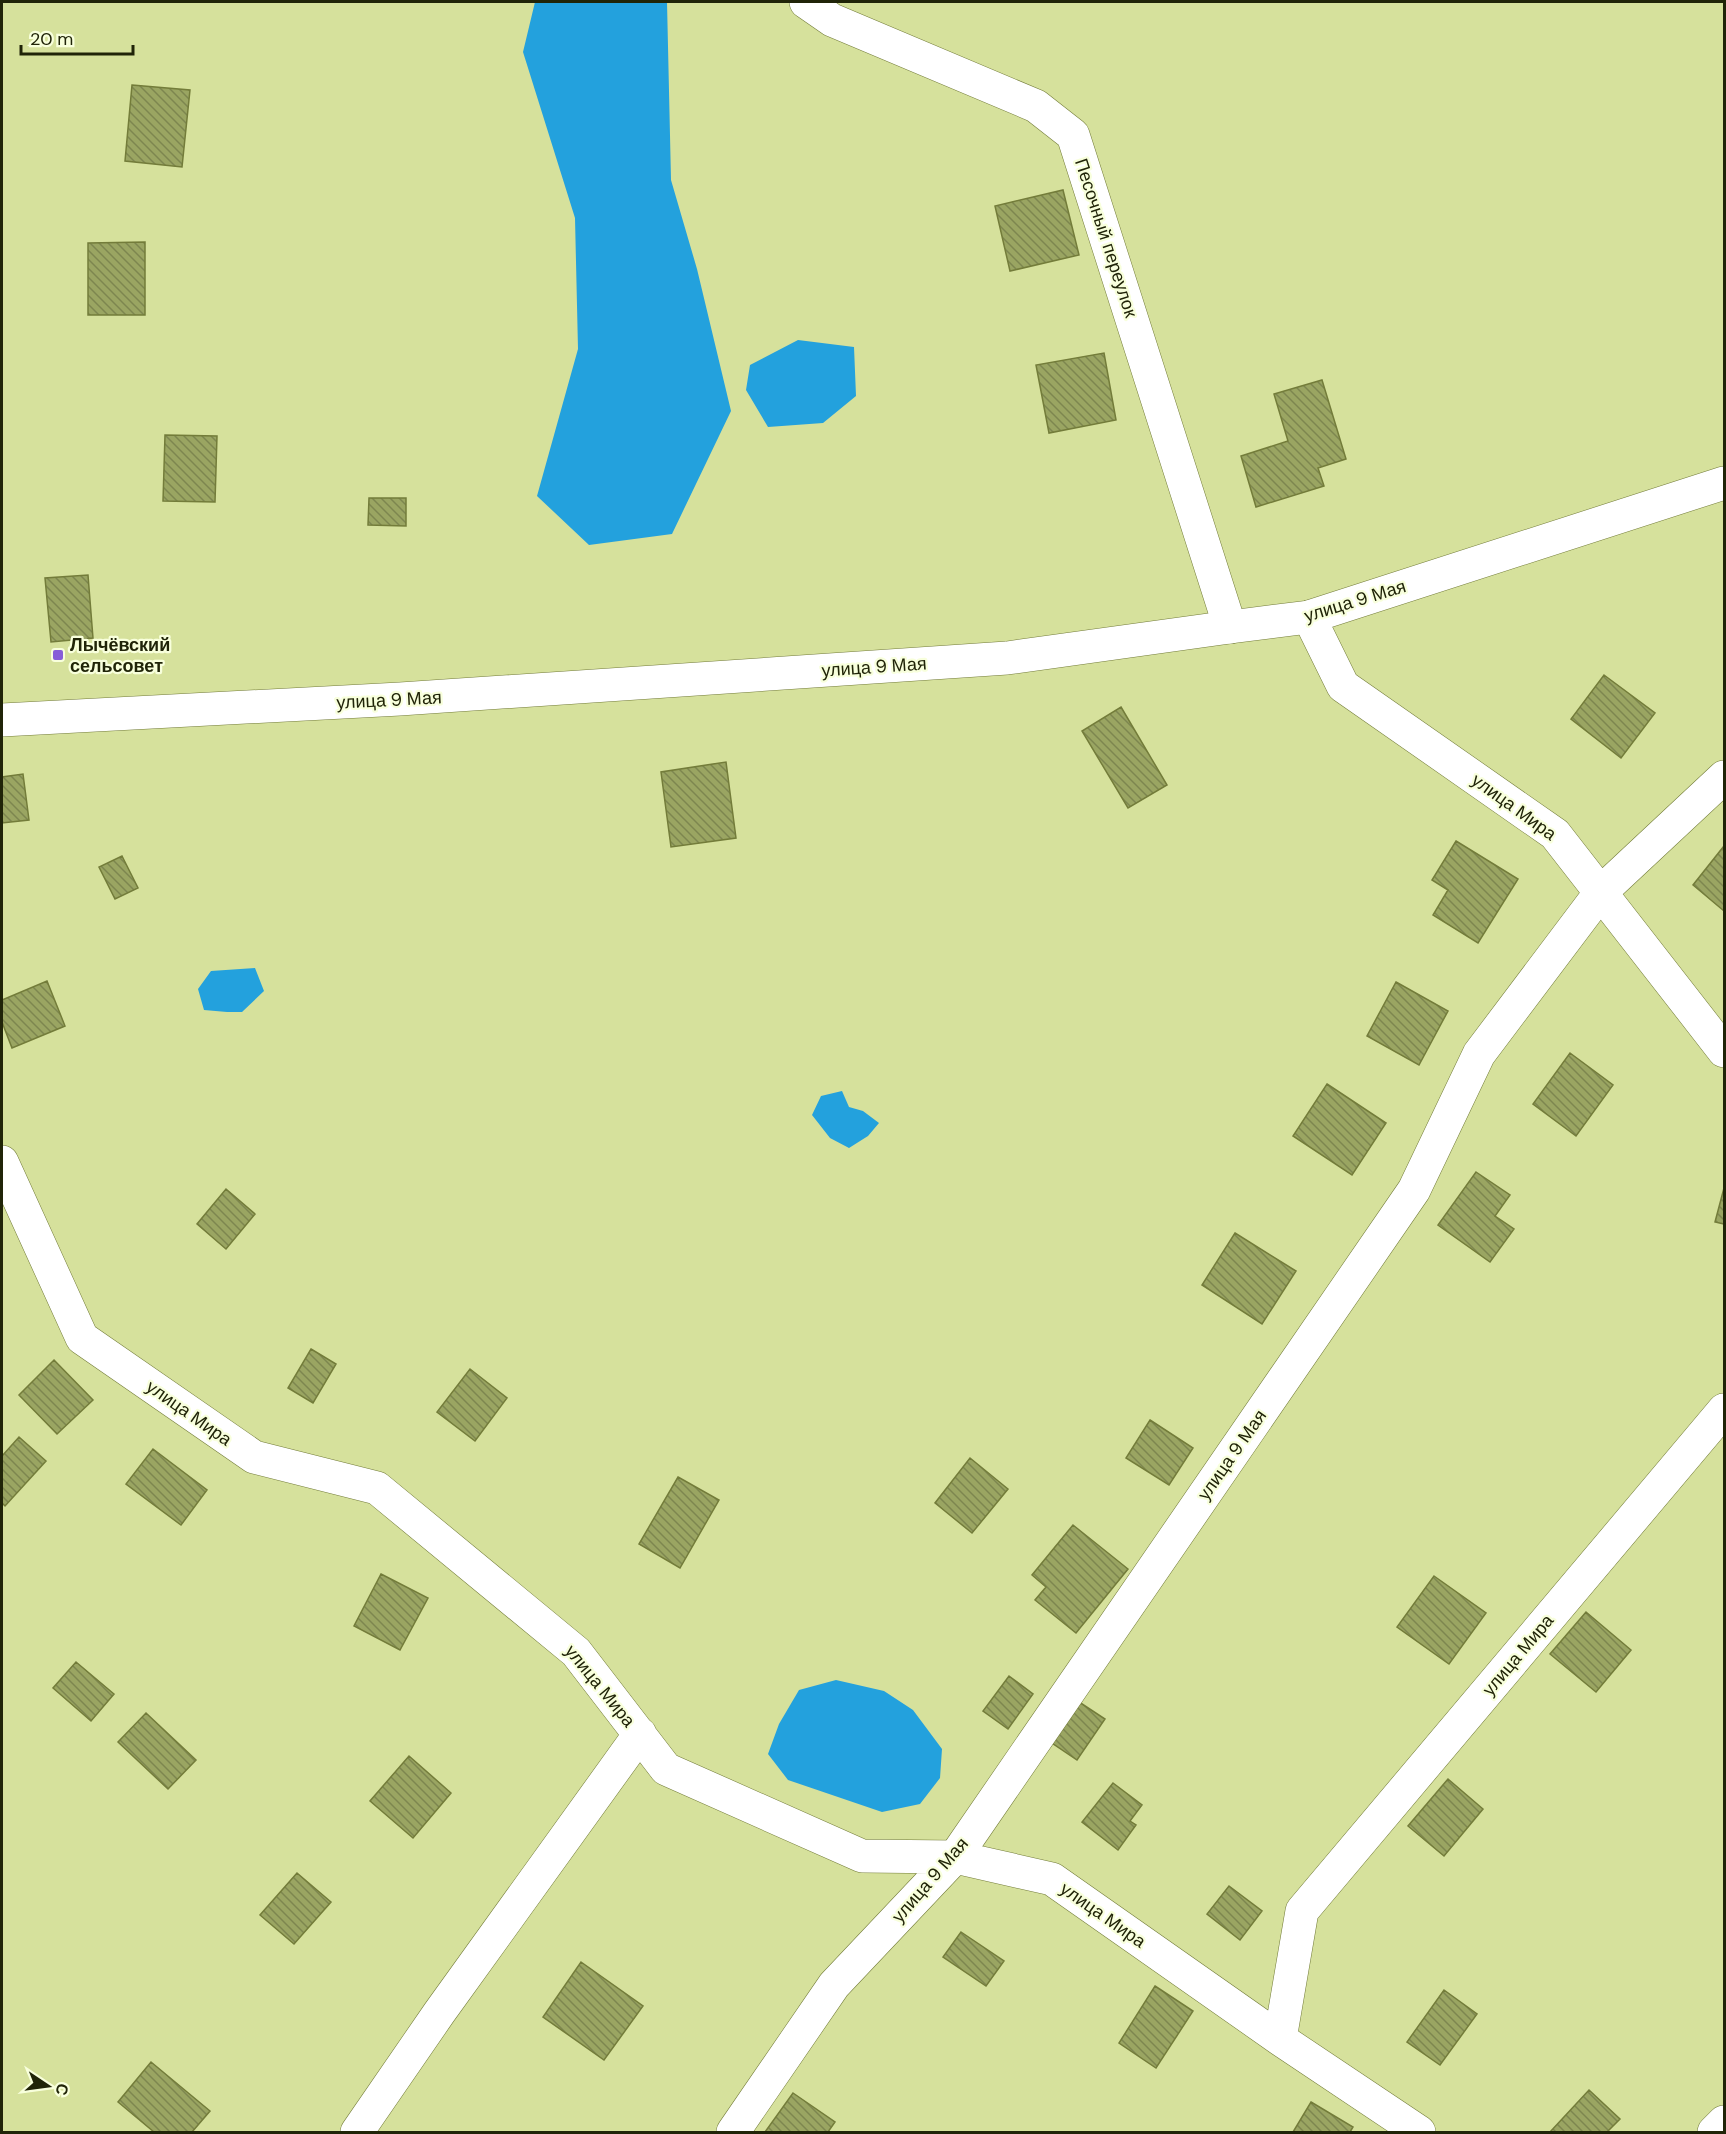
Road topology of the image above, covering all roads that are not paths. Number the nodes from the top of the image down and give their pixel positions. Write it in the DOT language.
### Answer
graph roads {
  1 [pos="806,2"];
  2 [pos="1725,483"];
  3 [pos="1309,617"];
  4 [pos="1230,627"];
  5 [pos="2,720"];
  6 [pos="1725,777"];
  7 [pos="1601,892"];
  8 [pos="1725,1051"];
  9 [pos="2,1162"];
  10 [pos="1725,1410"];
  11 [pos="640,1734"];
  12 [pos="955,1857"];
  13 [pos="1280,2039"];
  14 [pos="1725,2122"];
  15 [pos="357,2133"];
  16 [pos="733,2133"];
  17 [pos="1419,2133"];
  18 [pos="1714,2133"];
  1 -- 4 [label="street, Песочный переулок"];
  2 -- 3 [label="street, улица 9 Мая"];
  3 -- 4 [label="street, улица 9 Мая"];
  3 -- 7 [label="street, улица Мира"];
  4 -- 5 [label="street, улица 9 Мая"];
  6 -- 7 [label="street, улица 9 Мая"];
  7 -- 8 [label="street, улица Мира"];
  7 -- 12 [label="street, улица 9 Мая"];
  9 -- 11 [label="street, улица Мира"];
  10 -- 13 [label="street, улица Мира"];
  11 -- 12 [label="street, улица Мира"];
  11 -- 15 [label="street"];
  12 -- 13 [label="street, улица Мира"];
  12 -- 16 [label="street, улица 9 Мая"];
  13 -- 17 [label="street, улица Мира"];
  14 -- 18 [label="street"];
}
